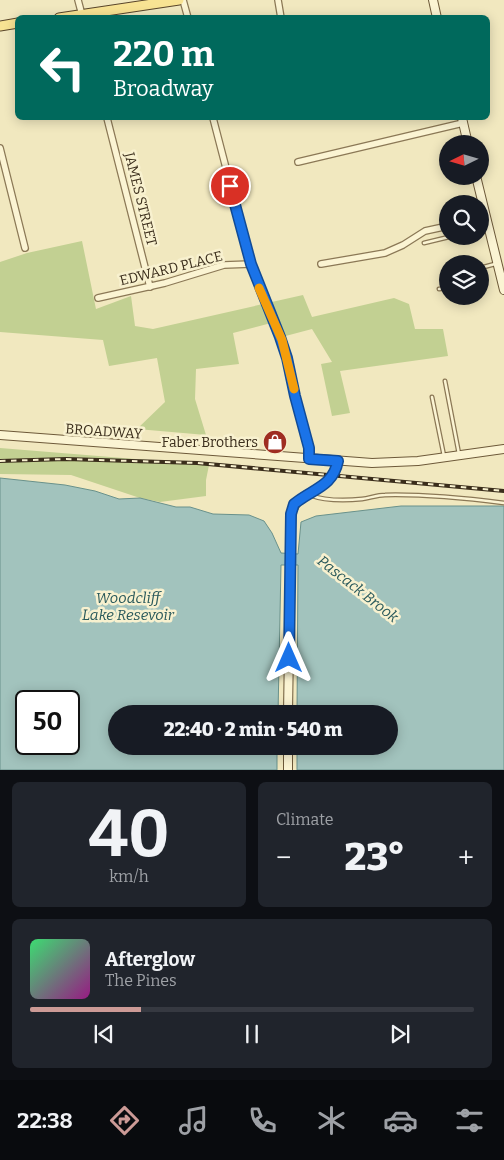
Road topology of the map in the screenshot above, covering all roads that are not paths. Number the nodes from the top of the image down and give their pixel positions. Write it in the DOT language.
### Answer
graph roads {
  1 [pos="78,0"];
  2 [pos="178,0"];
  3 [pos="183,0"];
  4 [pos="278,0"];
  5 [pos="433,0"];
  6 [pos="82,14"];
  7 [pos="76,15"];
  8 [pos="187,15"];
  9 [pos="280,15"];
  10 [pos="436,15"];
  11 [pos="15,24"];
  12 [pos="0,26"];
  13 [pos="108,120"];
  14 [pos="214,120"];
  15 [pos="462,120"];
  16 [pos="466,135"];
  17 [pos="0,148"];
  18 [pos="298,162"];
  19 [pos="439,228"];
  20 [pos="489,237"];
  21 [pos="439,239"];
  22 [pos="424,243"];
  23 [pos="26,248"];
  24 [pos="498,263"];
  25 [pos="251,264"];
  26 [pos="321,264"];
  27 [pos="489,266"];
  28 [pos="150,287"];
  29 [pos="504,290"];
  30 [pos="98,298"];
  31 [pos="445,381"];
  32 [pos="432,397"];
  33 [pos="0,435"];
  34 [pos="504,449"];
  35 [pos="459,456"];
  36 [pos="445,458"];
  37 [pos="309,459"];
  38 [pos="338,461"];
  39 [pos="307,494"];
  40 [pos="504,503"];
  41 [pos="288,705"];
  42 [pos="288,755"];
  43 [pos="288,770"];
  1 -- 6 [label="street"];
  2 -- 6 [label="main road"];
  3 -- 8 [label="street"];
  4 -- 9 [label="street"];
  5 -- 10 [label="main road"];
  6 -- 7 [label="main road"];
  11 -- 12 [label="main road"];
  13 -- 28 [label="street, JAMES STREET"];
  14 -- 25 [label="street"];
  15 -- 16 [label="main road"];
  15 -- 18 [label="street"];
  17 -- 23 [label="street"];
  19 -- 26 [label="street"];
  20 -- 24 [label="main road"];
  21 -- 22 [label="lane"];
  24 -- 27 [label="lane"];
  24 -- 29 [label="main road"];
  25 -- 28 [label="street, EDWARD PLACE"];
  25 -- 37 [label="street"];
  28 -- 30 [label="street, EDWARD PLACE"];
  31 -- 35 [label="lane"];
  32 -- 36 [label="lane"];
  33 -- 37 [label="main road, BROADWAY"];
  34 -- 35 [label="main road, BROADWAY"];
  35 -- 36 [label="main road, BROADWAY"];
  36 -- 38 [label="main road, BROADWAY"];
  37 -- 38 [label="main road, BROADWAY"];
  38 -- 39 [label="main road"];
  39 -- 40 [label="lane"];
  39 -- 41 [label="main road"];
  42 -- 43 [label="main road"];
}
